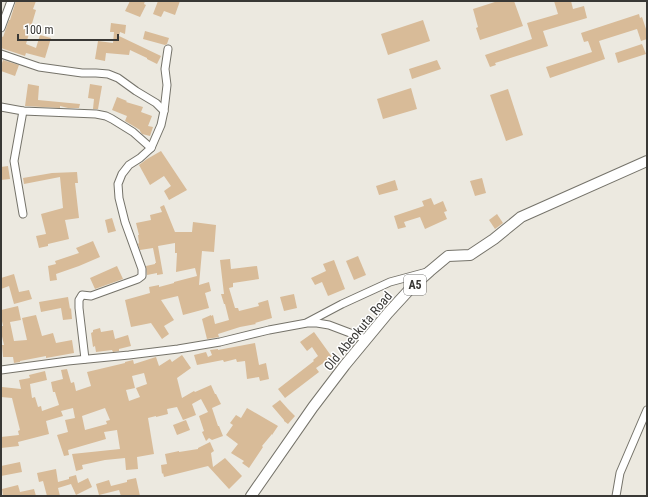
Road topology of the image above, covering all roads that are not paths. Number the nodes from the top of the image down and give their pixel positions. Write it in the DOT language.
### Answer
graph roads {
  1 [pos="12,1"];
  2 [pos="1,28"];
  3 [pos="168,49"];
  4 [pos="1,54"];
  5 [pos="1,106"];
  6 [pos="23,111"];
  7 [pos="164,111"];
  8 [pos="151,148"];
  9 [pos="647,161"];
  10 [pos="23,214"];
  11 [pos="430,271"];
  12 [pos="306,323"];
  13 [pos="366,339"];
  14 [pos="85,359"];
  15 [pos="1,370"];
  16 [pos="647,410"];
  17 [pos="251,496"];
  18 [pos="616,496"];
  1 -- 2 [label="street"];
  3 -- 7 [label="street"];
  4 -- 7 [label="street"];
  5 -- 6 [label="street"];
  6 -- 8 [label="street"];
  6 -- 10 [label="street"];
  7 -- 8 [label="street"];
  8 -- 14 [label="street"];
  9 -- 11 [label="highway, Old Abeokuta Road / A5"];
  11 -- 12 [label="street"];
  11 -- 13 [label="highway, Old Abeokuta Road / A5"];
  12 -- 13 [label="street"];
  12 -- 14 [label="street"];
  13 -- 17 [label="highway, Old Abeokuta Road / A5"];
  14 -- 15 [label="street"];
  16 -- 18 [label="street"];
}
